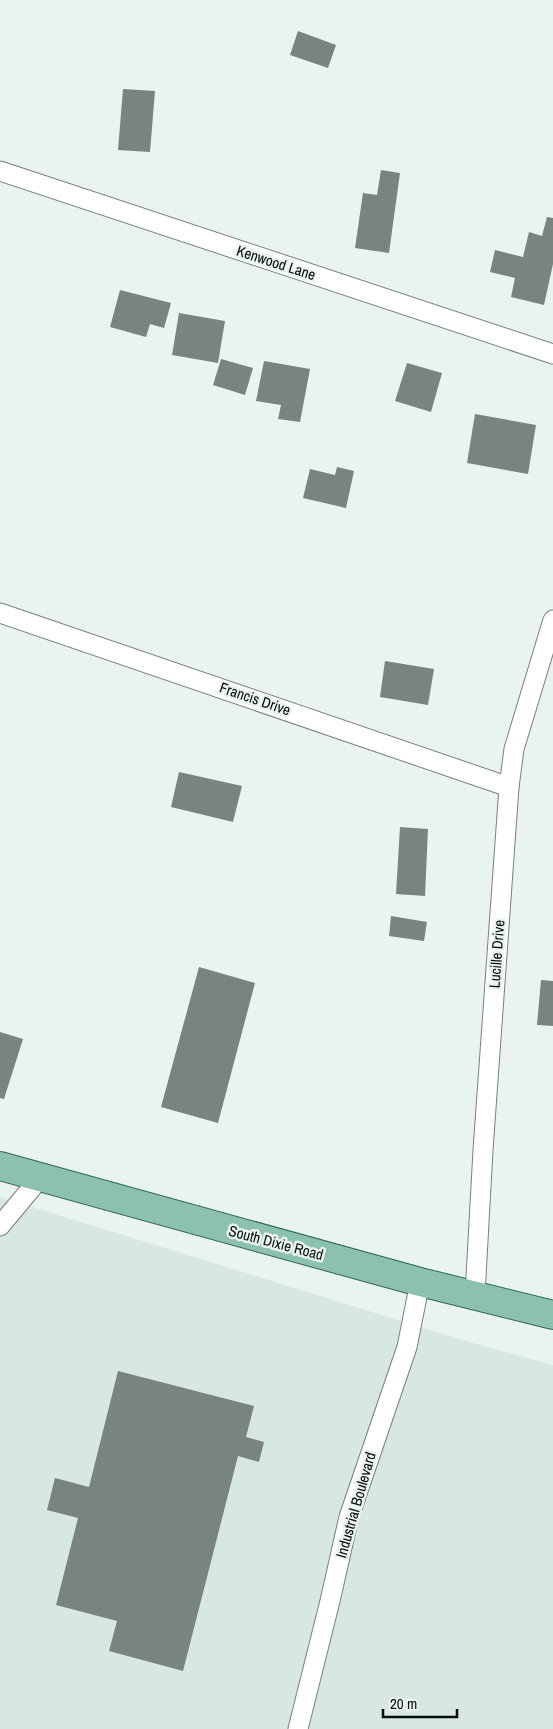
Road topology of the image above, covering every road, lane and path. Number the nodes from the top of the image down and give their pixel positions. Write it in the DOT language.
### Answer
graph roads {
  1 [pos="0,171"];
  2 [pos="553,354"];
  3 [pos="0,613"];
  4 [pos="553,620"];
  5 [pos="509,787"];
  6 [pos="0,1166"];
  7 [pos="40,1178"];
  8 [pos="0,1226"];
  9 [pos="420,1282"];
  10 [pos="475,1295"];
  11 [pos="553,1316"];
  12 [pos="298,1729"];
  1 -- 2 [label="street, Kenwood Lane"];
  3 -- 5 [label="street, Francis Drive"];
  4 -- 5 [label="street, Lucille Drive"];
  5 -- 10 [label="street, Lucille Drive"];
  6 -- 7 [label="main road, South Dixie Road"];
  7 -- 8 [label="street"];
  7 -- 9 [label="main road, South Dixie Road"];
  9 -- 10 [label="main road, South Dixie Road"];
  9 -- 12 [label="street, Industrial Boulevard"];
  10 -- 11 [label="main road, South Dixie Road"];
}
